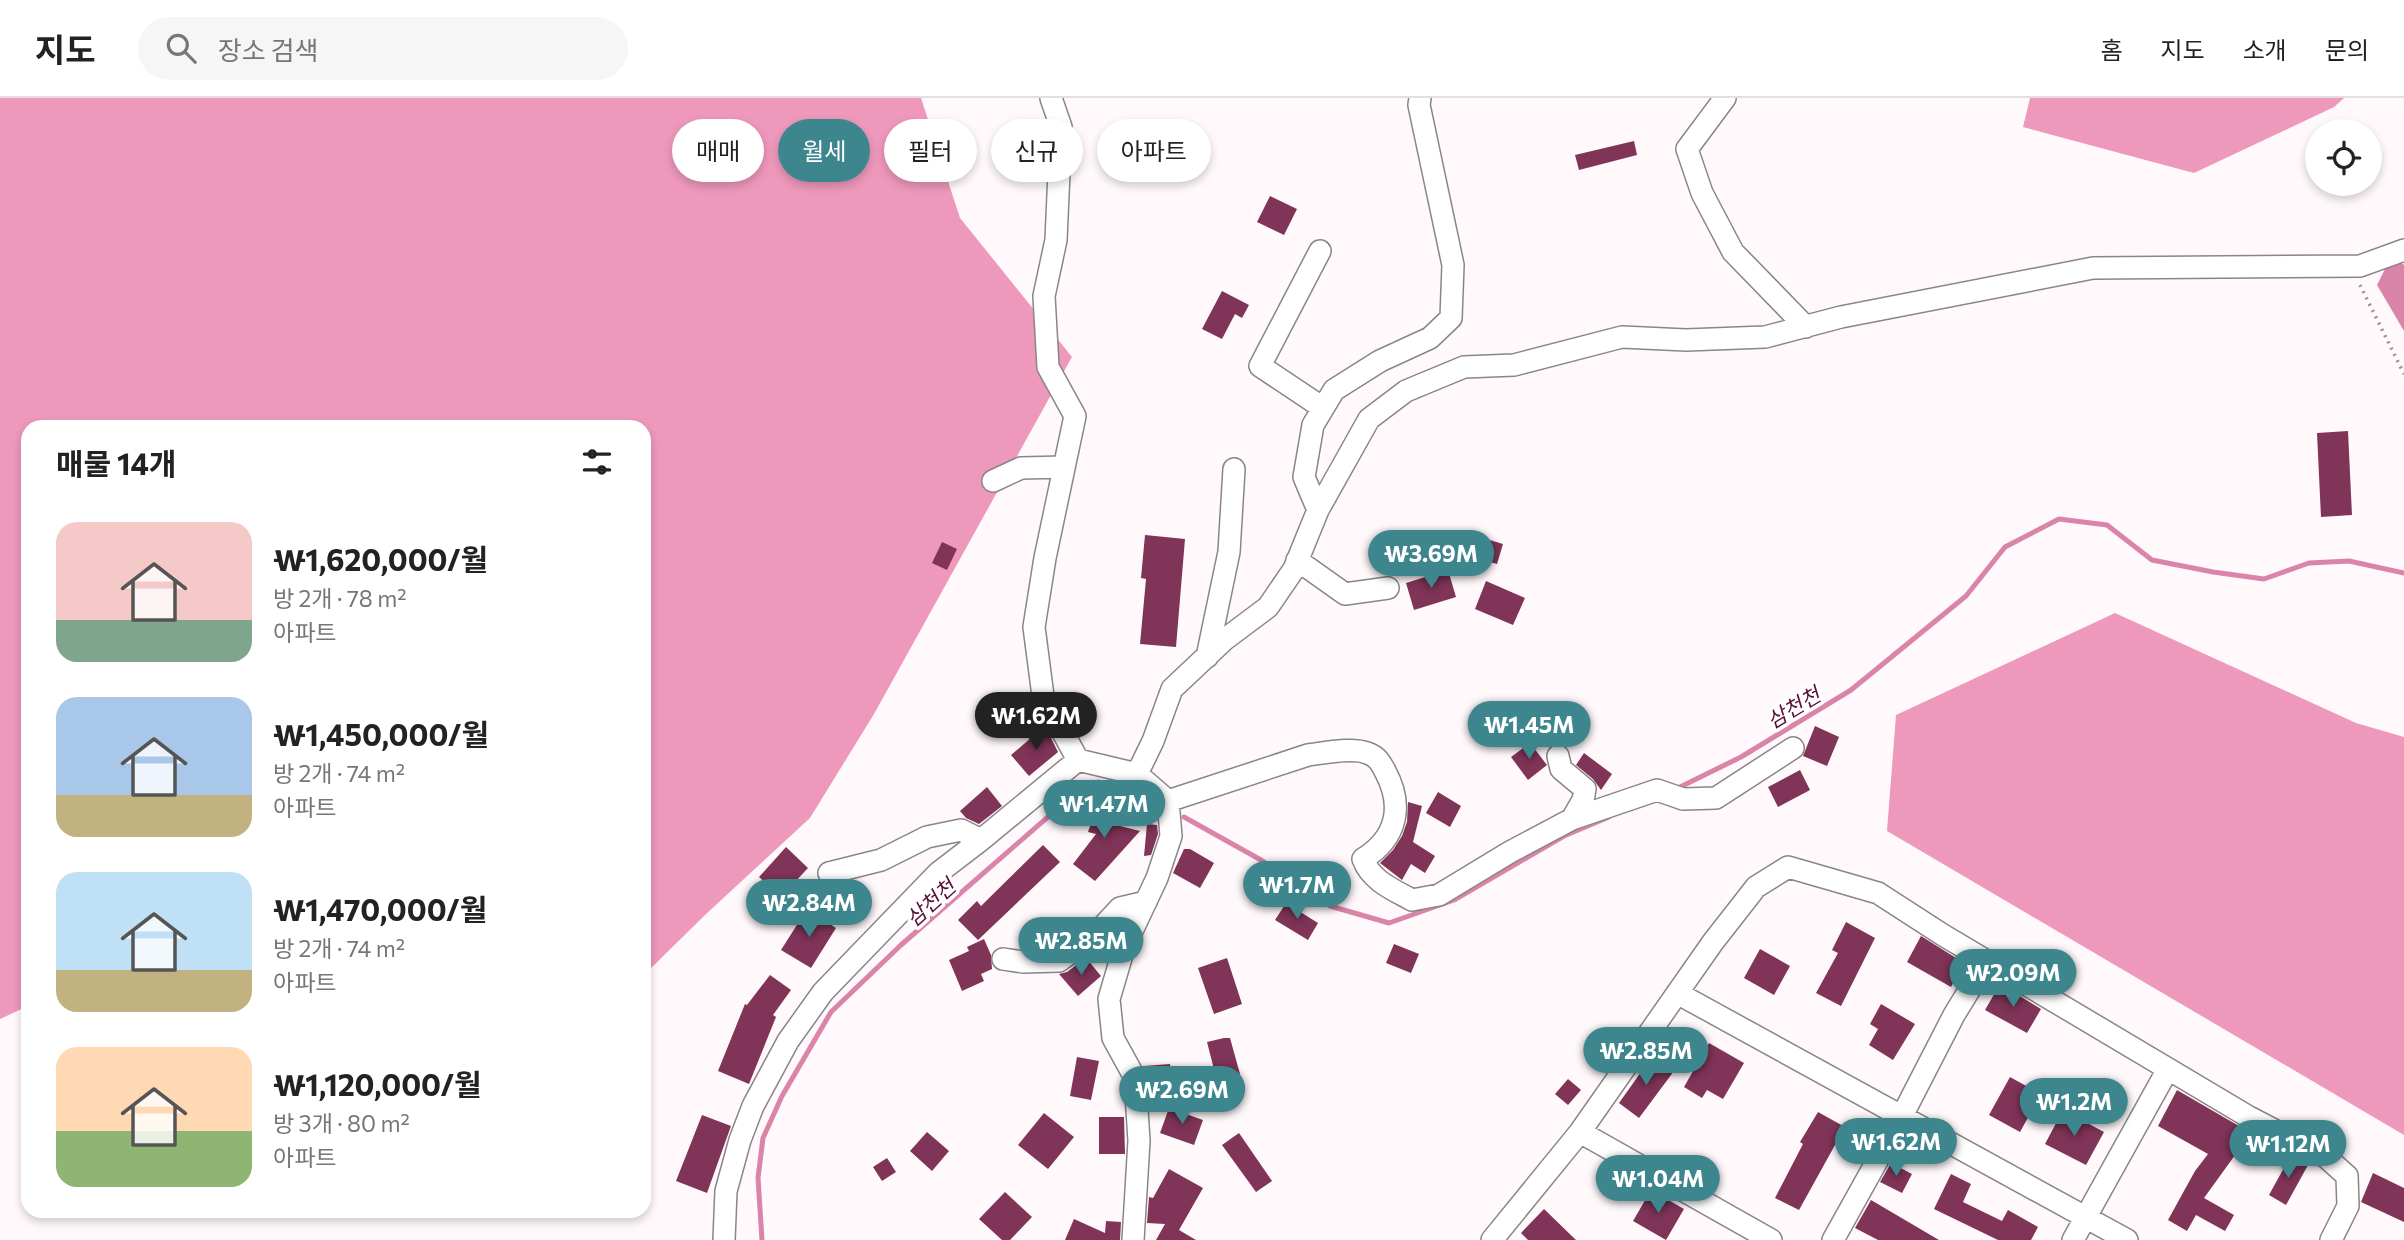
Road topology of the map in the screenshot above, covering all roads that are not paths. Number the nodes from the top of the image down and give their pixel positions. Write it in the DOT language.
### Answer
graph roads {
  1 [pos="1051,98"];
  2 [pos="1420,98"];
  3 [pos="1725,98"];
  4 [pos="2404,250"];
  5 [pos="1320,251"];
  6 [pos="1806,327"];
  7 [pos="1323,408"];
  8 [pos="1063,467"];
  9 [pos="1234,469"];
  10 [pos="993,481"];
  11 [pos="1318,510"];
  12 [pos="1297,560"];
  13 [pos="1388,588"];
  14 [pos="1206,657"];
  15 [pos="1793,748"];
  16 [pos="1558,756"];
  17 [pos="1078,760"];
  18 [pos="1137,774"];
  19 [pos="1168,801"];
  20 [pos="1572,819"];
  21 [pos="981,840"];
  22 [pos="829,873"];
  23 [pos="1146,902"];
  24 [pos="1003,959"];
  25 [pos="1987,961"];
  26 [pos="1677,993"];
  27 [pos="2168,1069"];
  28 [pos="1902,1116"];
  29 [pos="1580,1132"];
  30 [pos="2086,1217"];
  31 [pos="724,1240"];
  32 [pos="1133,1240"];
  33 [pos="1492,1240"];
  34 [pos="1771,1240"];
  35 [pos="1833,1240"];
  36 [pos="2074,1240"];
  37 [pos="2127,1240"];
  38 [pos="2331,1240"];
  1 -- 8 [label="street"];
  2 -- 7 [label="street"];
  3 -- 6 [label="street"];
  4 -- 6 [label="street"];
  5 -- 7 [label="street"];
  6 -- 11 [label="street"];
  7 -- 11 [label="street"];
  8 -- 10 [label="street"];
  8 -- 17 [label="street"];
  9 -- 14 [label="street"];
  11 -- 12 [label="street"];
  12 -- 13 [label="street"];
  12 -- 14 [label="street"];
  14 -- 18 [label="street"];
  15 -- 20 [label="street"];
  16 -- 20 [label="street"];
  17 -- 18 [label="street"];
  17 -- 21 [label="street"];
  18 -- 19 [label="street"];
  19 -- 20 [label="street"];
  19 -- 23 [label="street"];
  21 -- 22 [label="street"];
  21 -- 31 [label="street"];
  23 -- 24 [label="street"];
  23 -- 32 [label="street"];
  25 -- 26 [label="street"];
  25 -- 27 [label="street"];
  25 -- 28 [label="street"];
  26 -- 28 [label="street"];
  26 -- 29 [label="street"];
  27 -- 30 [label="street"];
  27 -- 38 [label="street"];
  28 -- 30 [label="street"];
  28 -- 35 [label="street"];
  29 -- 33 [label="street"];
  29 -- 34 [label="street"];
  30 -- 36 [label="street"];
  30 -- 37 [label="street"];
}
